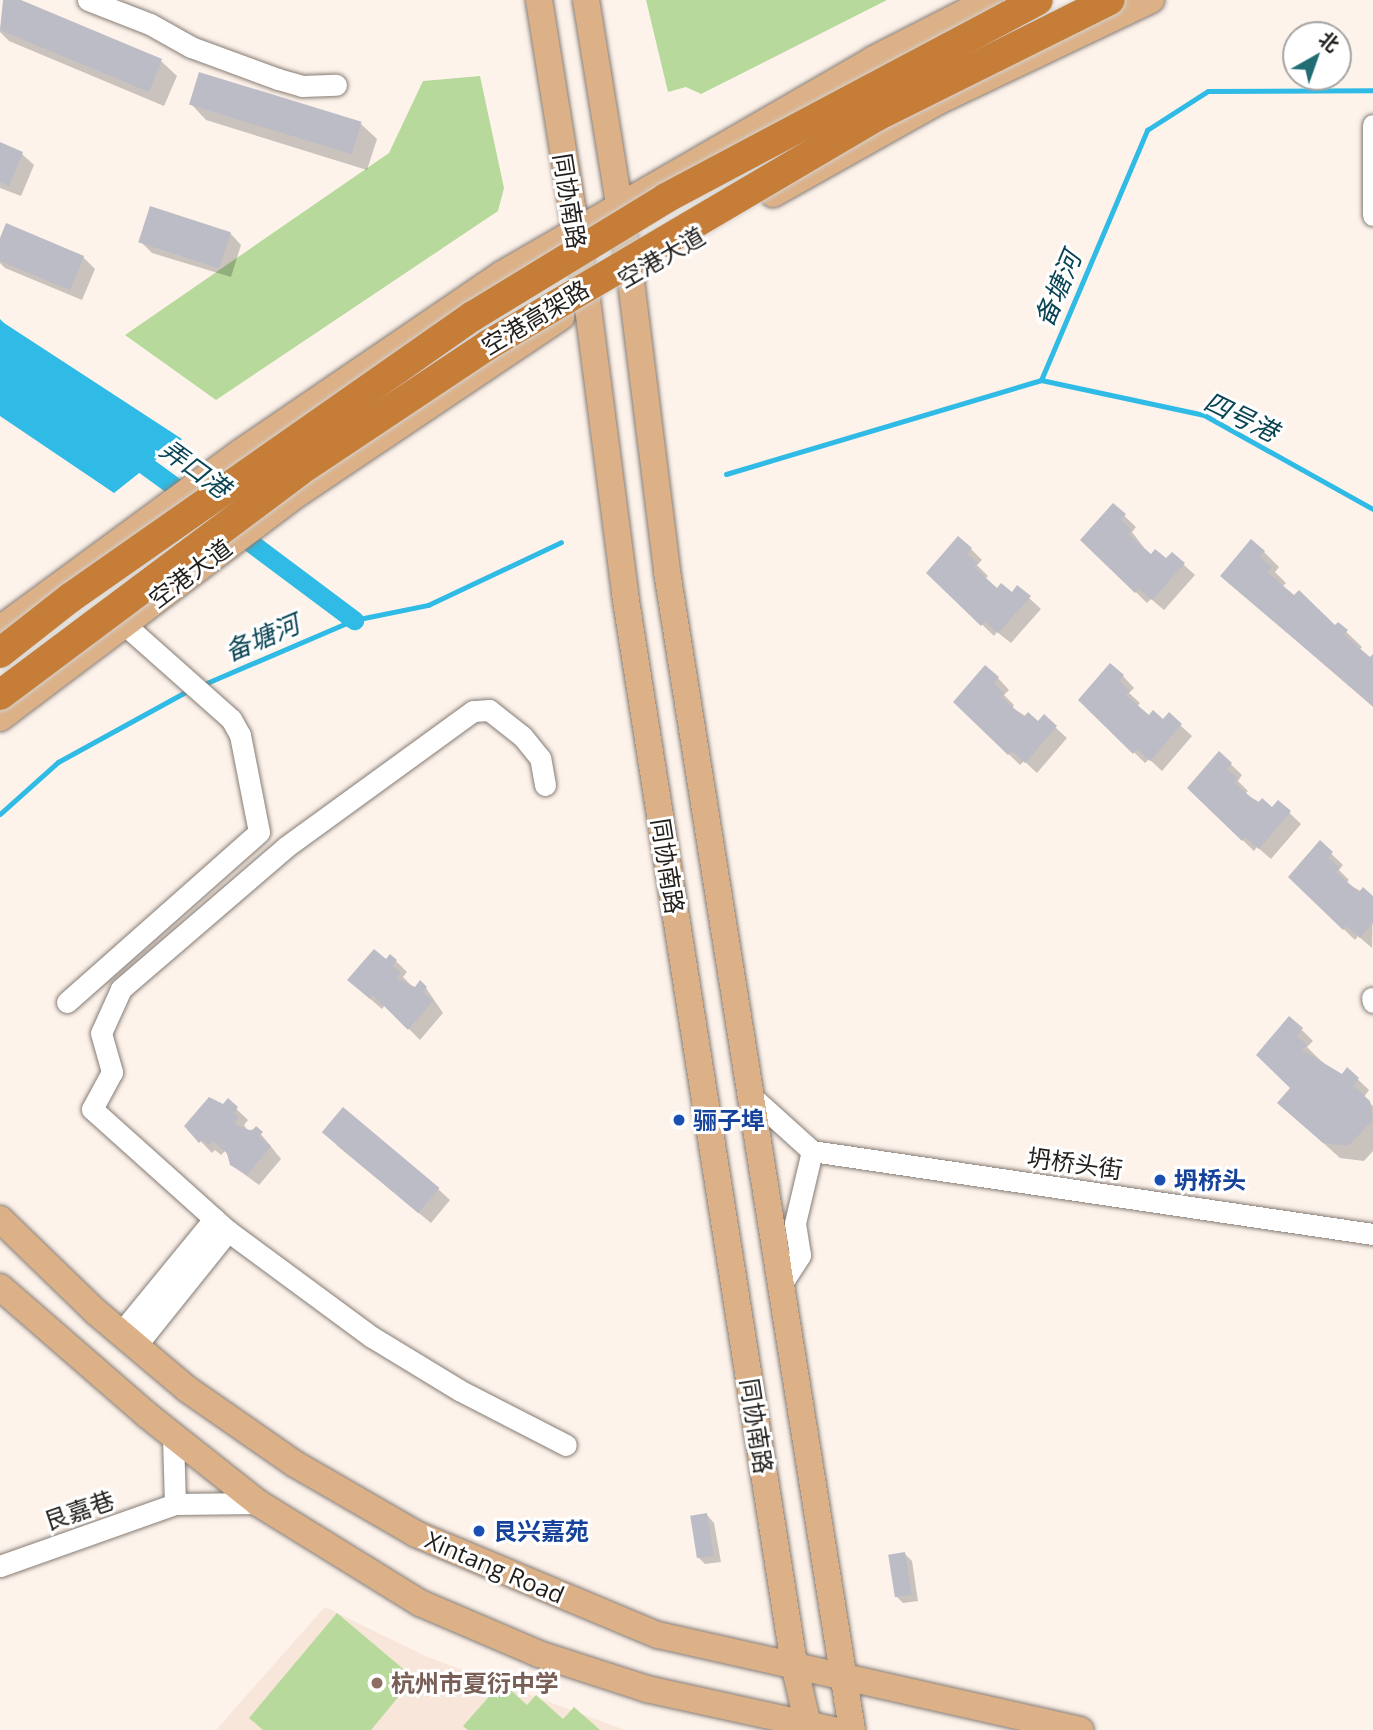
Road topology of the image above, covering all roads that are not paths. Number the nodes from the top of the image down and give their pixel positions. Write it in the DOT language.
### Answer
graph roads {
  1 [pos="88,0"];
  2 [pos="539,0"];
  3 [pos="586,0"];
  4 [pos="989,0"];
  5 [pos="1038,0"];
  6 [pos="1110,0"];
  7 [pos="1151,0"];
  8 [pos="336,85"];
  9 [pos="1373,125"];
  10 [pos="620,206"];
  11 [pos="1373,215"];
  12 [pos="575,232"];
  13 [pos="630,273"];
  14 [pos="587,300"];
  15 [pos="123,623"];
  16 [pos="0,629"];
  17 [pos="0,653"];
  18 [pos="0,695"];
  19 [pos="0,718"];
  20 [pos="545,785"];
  21 [pos="66,1002"];
  22 [pos="750,1095"];
  23 [pos="812,1151"];
  24 [pos="0,1219"];
  25 [pos="221,1225"];
  26 [pos="1373,1234"];
  27 [pos="780,1286"];
  28 [pos="0,1287"];
  29 [pos="128,1340"];
  30 [pos="173,1437"];
  31 [pos="566,1444"];
  32 [pos="258,1503"];
  33 [pos="175,1504"];
  34 [pos="0,1566"];
  35 [pos="794,1664"];
  36 [pos="845,1676"];
  37 [pos="817,1729"];
  38 [pos="852,1730"];
  39 [pos="1080,1730"];
  1 -- 8 [label="street"];
  2 -- 12 [label="main road, 同协南路"];
  3 -- 10 [label="main road, 同协南路"];
  4 -- 10 [label="main road"];
  5 -- 17 [label="highway, 空港高架路, bridge"];
  6 -- 18 [label="highway, 空港高架路, bridge"];
  7 -- 13 [label="main road, 空港大道"];
  9 -- 11 [label="street"];
  10 -- 12 [label="main road"];
  10 -- 13 [label="main road, 同协南路"];
  12 -- 14 [label="main road, 同协南路"];
  12 -- 16 [label="main road"];
  13 -- 14 [label="main road, 空港大道"];
  13 -- 22 [label="main road, 同协南路"];
  14 -- 15 [label="main road, 空港大道"];
  14 -- 35 [label="main road, 同协南路"];
  15 -- 19 [label="main road, 空港大道"];
  15 -- 21 [label="street"];
  20 -- 25 [label="street"];
  22 -- 23 [label="street"];
  22 -- 27 [label="main road, 同协南路"];
  23 -- 26 [label="street, 坍桥头街"];
  23 -- 27 [label="street"];
  24 -- 29 [label="main road, Xintang Road"];
  25 -- 29 [label="street"];
  25 -- 31 [label="street"];
  27 -- 36 [label="main road, 同协南路"];
  28 -- 30 [label="main road"];
  29 -- 35 [label="main road, Xintang Road"];
  30 -- 32 [label="main road"];
  30 -- 33 [label="street"];
  32 -- 33 [label="street, 艮嘉巷"];
  32 -- 37 [label="main road"];
  33 -- 34 [label="street, 艮嘉巷"];
  35 -- 36 [label="main road, Xintang Road"];
  35 -- 37 [label="main road, 同协南路"];
  36 -- 38 [label="main road, 同协南路"];
  36 -- 39 [label="main road, Xintang Road"];
}
